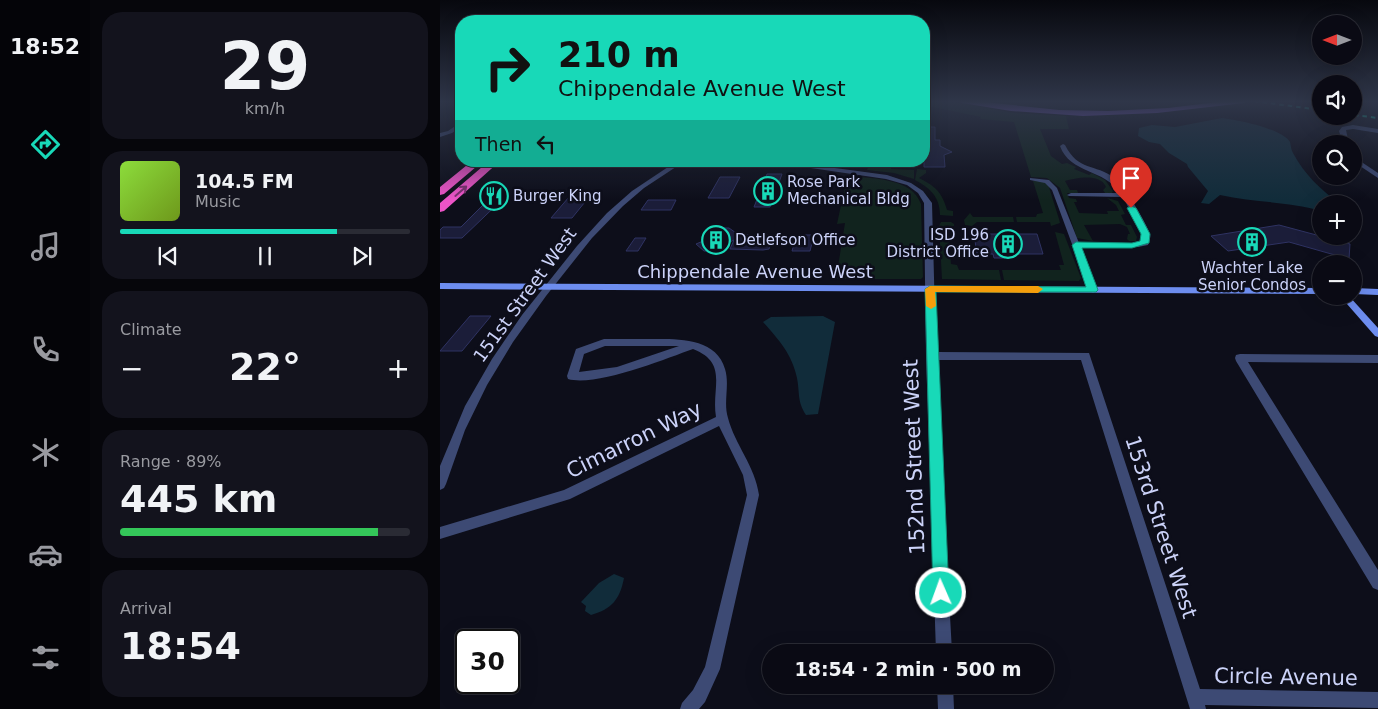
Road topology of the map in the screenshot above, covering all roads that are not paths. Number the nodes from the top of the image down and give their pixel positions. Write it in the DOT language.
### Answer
graph roads {
  1 [pos="1063,146"];
  2 [pos="1362,165"];
  3 [pos="471,167"];
  4 [pos="488,167"];
  5 [pos="672,167"];
  6 [pos="811,167"];
  7 [pos="1378,176"];
  8 [pos="1032,178"];
  9 [pos="440,192"];
  10 [pos="1071,195"];
  11 [pos="1124,195"];
  12 [pos="440,209"];
  13 [pos="1076,245"];
  14 [pos="440,286"];
  15 [pos="548,286"];
  16 [pos="930,289"];
  17 [pos="1093,290"];
  18 [pos="1312,291"];
  19 [pos="1362,291"];
  20 [pos="1378,292"];
  21 [pos="1352,305"];
  22 [pos="1378,334"];
  23 [pos="693,345"];
  24 [pos="931,356"];
  25 [pos="1378,359"];
  26 [pos="722,419"];
  27 [pos="440,484"];
  28 [pos="440,533"];
  29 [pos="1378,583"];
  30 [pos="944,644"];
  31 [pos="945,694"];
  32 [pos="1378,700"];
  33 [pos="1196,703"];
  34 [pos="688,709"];
  35 [pos="946,709"];
  1 -- 11 [label="street"];
  2 -- 7 [label="street"];
  3 -- 9 [label="highway"];
  12 -- 4 [label="highway, one-way"];
  5 -- 15 [label="street, 151st Street West"];
  6 -- 16 [label="street, 152nd Street West"];
  8 -- 13 [label="street"];
  10 -- 11 [label="street"];
  11 -- 13 [label="street"];
  13 -- 17 [label="street"];
  14 -- 15 [label="street, Chippendale Avenue West"];
  15 -- 16 [label="street, Chippendale Avenue West"];
  15 -- 27 [label="street, 151st Street West"];
  16 -- 17 [label="street, Chippendale Avenue West"];
  16 -- 24 [label="street, 152nd Street West"];
  17 -- 18 [label="street, Chippendale Avenue West"];
  19 -- 20 [label="street"];
  21 -- 22 [label="street"];
  23 -- 23 [label="street"];
  23 -- 26 [label="street"];
  24 -- 30 [label="street, 152nd Street West"];
  24 -- 33 [label="street, 153rd Street West"];
  25 -- 29 [label="street"];
  26 -- 28 [label="street, Cimarron Way"];
  26 -- 34 [label="street, Cimarron Way"];
  31 -- 35 [label="street"];
  32 -- 33 [label="street, Circle Avenue"];
}
